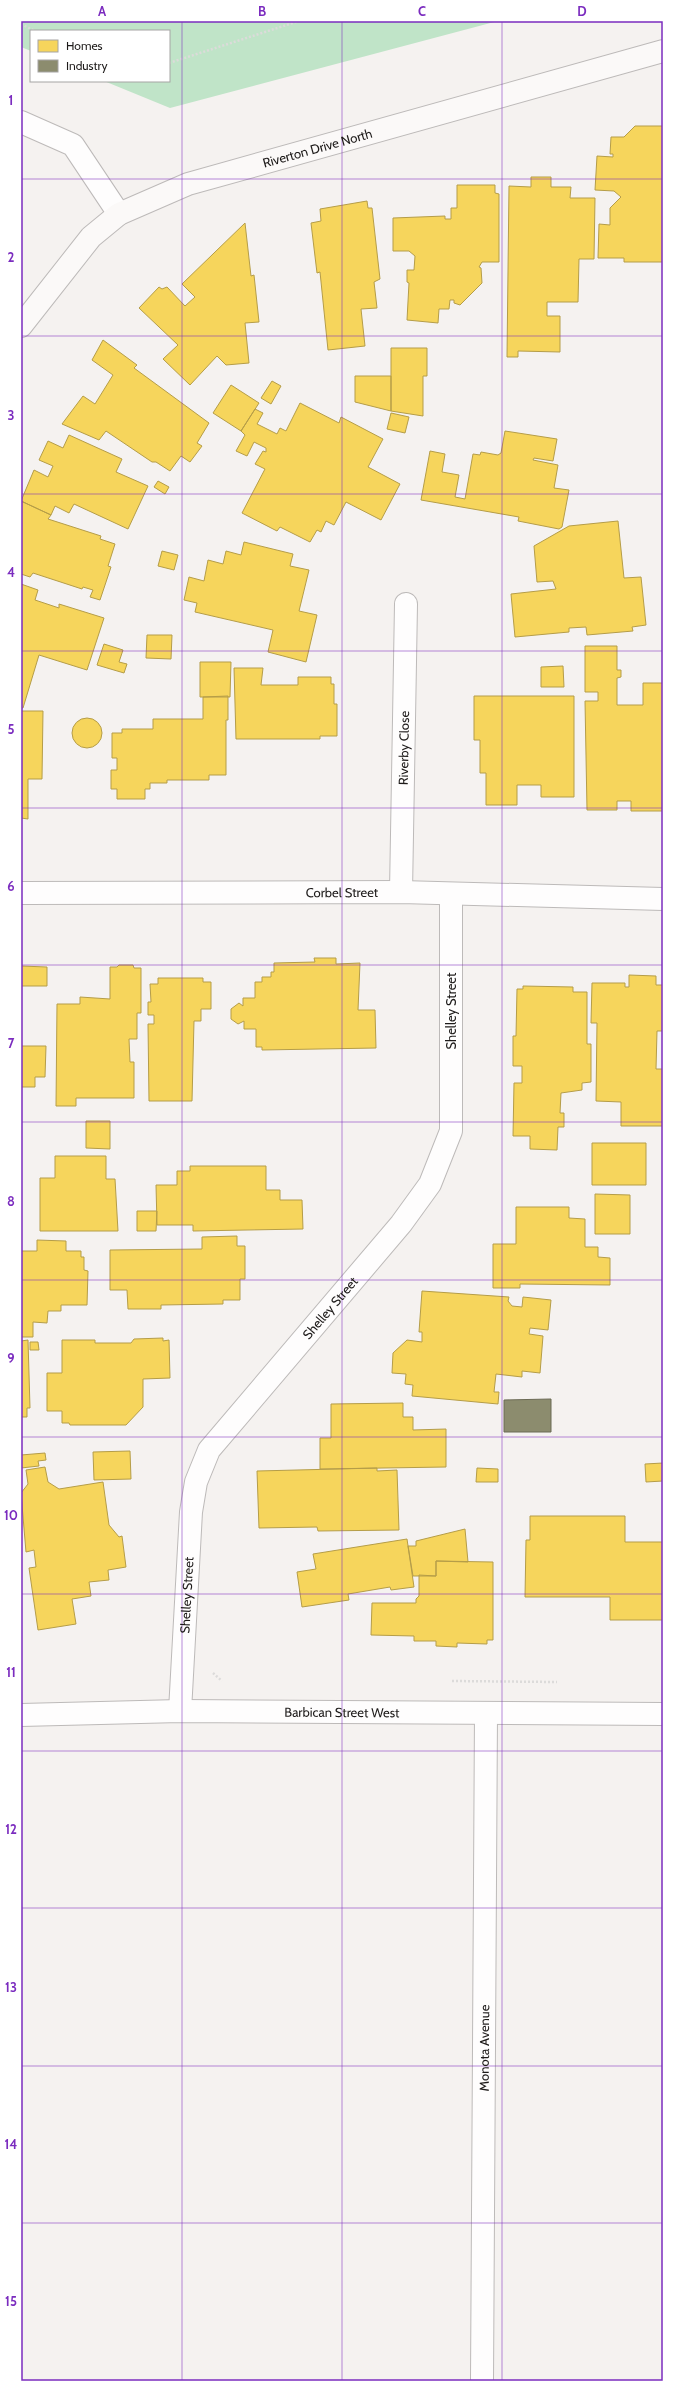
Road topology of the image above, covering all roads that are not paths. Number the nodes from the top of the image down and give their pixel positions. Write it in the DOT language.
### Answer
graph roads {
  1 [pos="663,51"];
  2 [pos="21,122"];
  3 [pos="119,214"];
  4 [pos="21,326"];
  5 [pos="406,604"];
  6 [pos="401,892"];
  7 [pos="21,893"];
  8 [pos="451,895"];
  9 [pos="663,899"];
  10 [pos="180,1711"];
  11 [pos="486,1714"];
  12 [pos="663,1714"];
  13 [pos="21,1716"];
  14 [pos="482,2381"];
  1 -- 3 [label="street, Riverton Drive North"];
  2 -- 3 [label="street"];
  3 -- 4 [label="street, Riverton Drive North"];
  5 -- 6 [label="street, Riverby Close"];
  6 -- 7 [label="street, Corbel Street"];
  6 -- 8 [label="street, Corbel Street"];
  8 -- 9 [label="street, Corbel Street"];
  8 -- 10 [label="street, Shelley Street"];
  10 -- 11 [label="street, Barbican Street West"];
  10 -- 13 [label="street, Barbican Street West"];
  11 -- 12 [label="street, Barbican Street West"];
  11 -- 14 [label="street, Monota Avenue"];
}
